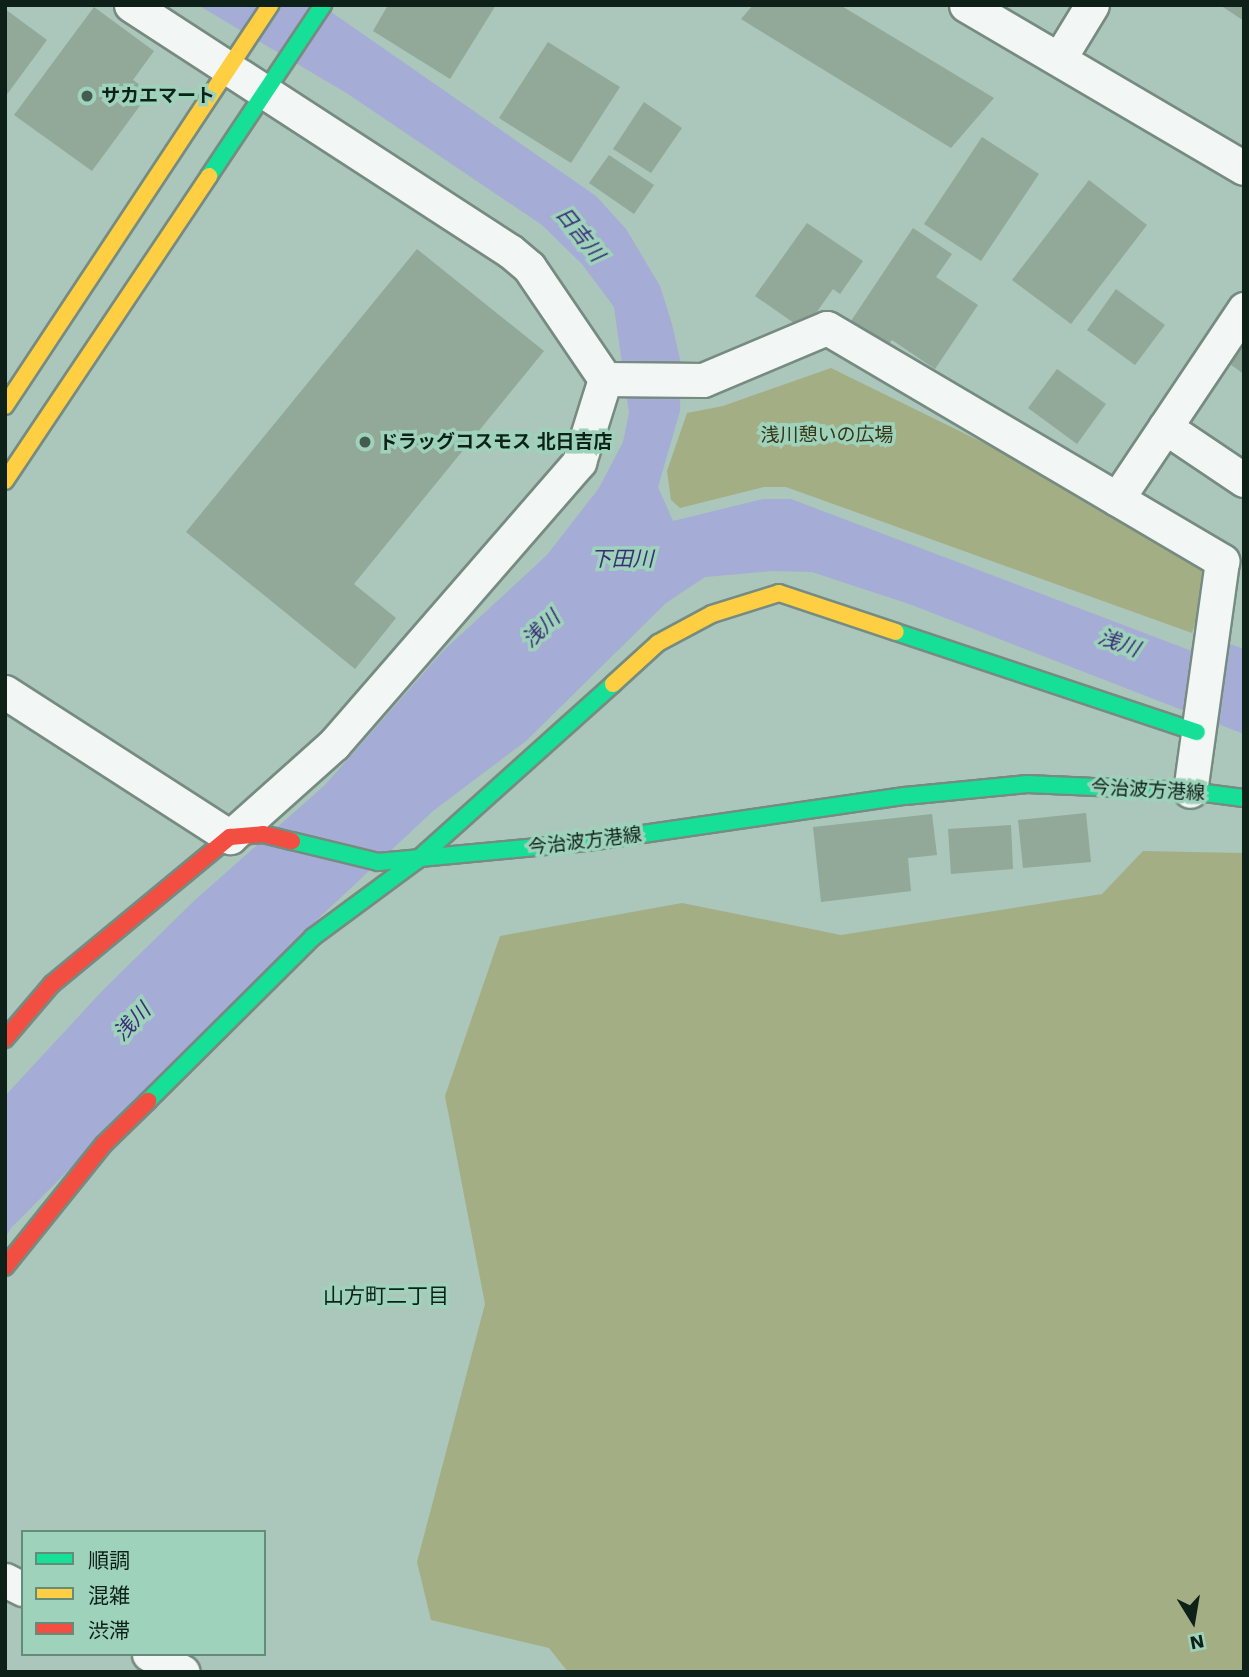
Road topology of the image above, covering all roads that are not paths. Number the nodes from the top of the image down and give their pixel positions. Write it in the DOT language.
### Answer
graph roads {
  1 [pos="131,5"];
  2 [pos="270,5"];
  3 [pos="323,5"];
  4 [pos="966,5"];
  5 [pos="1092,5"];
  6 [pos="1059,60"];
  7 [pos="231,66"];
  8 [pos="268,89"];
  9 [pos="1244,168"];
  10 [pos="1244,309"];
  11 [pos="606,379"];
  12 [pos="5,406"];
  13 [pos="1165,427"];
  14 [pos="1244,480"];
  15 [pos="5,481"];
  16 [pos="1117,499"];
  17 [pos="1233,569"];
  18 [pos="5,692"];
  19 [pos="1197,732"];
  20 [pos="1190,791"];
  21 [pos="1244,798"];
  22 [pos="230,837"];
  23 [pos="417,860"];
  24 [pos="5,1039"];
  25 [pos="5,1267"];
  26 [pos="5,1580"];
  27 [pos="21,1588"];
  28 [pos="153,1656"];
  29 [pos="183,1672"];
  1 -- 7 [label="street"];
  2 -- 7 [label="street"];
  3 -- 8 [label="street"];
  4 -- 6 [label="street"];
  5 -- 6 [label="street"];
  6 -- 9 [label="street"];
  7 -- 8 [label="street"];
  7 -- 12 [label="street"];
  8 -- 11 [label="street"];
  8 -- 15 [label="street"];
  10 -- 13 [label="street"];
  11 -- 16 [label="street"];
  11 -- 22 [label="street"];
  13 -- 14 [label="street"];
  13 -- 16 [label="street"];
  16 -- 17 [label="street"];
  17 -- 19 [label="street"];
  18 -- 22 [label="street"];
  19 -- 20 [label="street"];
  19 -- 23 [label="street"];
  20 -- 21 [label="street, 今治波方港線"];
  20 -- 23 [label="street, 今治波方港線"];
  22 -- 23 [label="street, 今治波方港線"];
  22 -- 24 [label="street"];
  23 -- 25 [label="street"];
  26 -- 27 [label="street"];
  28 -- 29 [label="street"];
}
